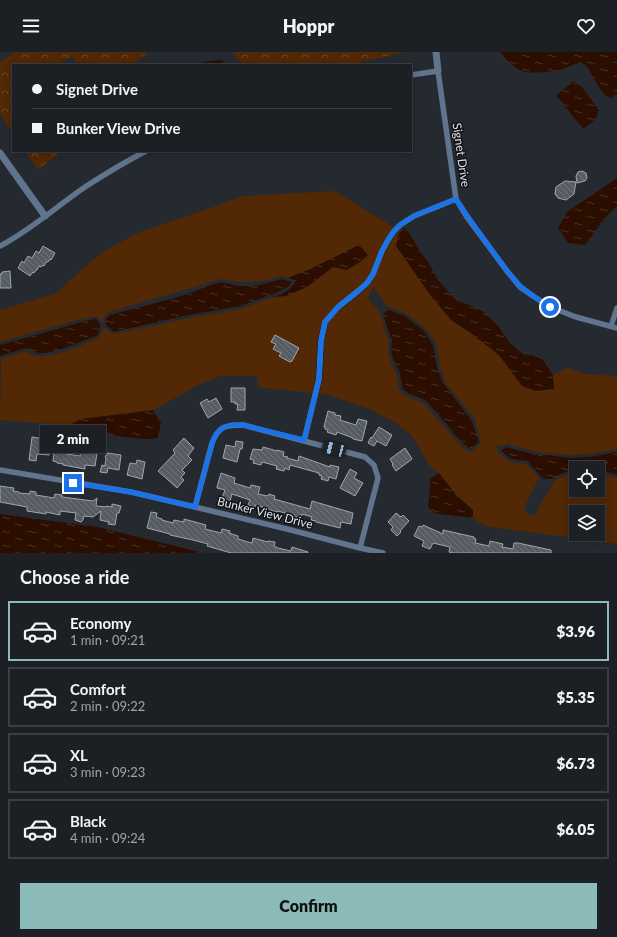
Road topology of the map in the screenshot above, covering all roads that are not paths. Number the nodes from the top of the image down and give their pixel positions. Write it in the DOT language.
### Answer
graph roads {
  1 [pos="436,52"];
  2 [pos="438,71"];
  3 [pos="412,75"];
  4 [pos="144,152"];
  5 [pos="0,153"];
  6 [pos="456,199"];
  7 [pos="45,216"];
  8 [pos="0,246"];
  9 [pos="617,308"];
  10 [pos="614,327"];
  11 [pos="304,440"];
  12 [pos="0,470"];
  13 [pos="195,507"];
  14 [pos="360,548"];
  15 [pos="383,553"];
  1 -- 2 [label="street"];
  2 -- 3 [label="street"];
  2 -- 6 [label="street, Signet Drive"];
  4 -- 7 [label="street"];
  5 -- 7 [label="street"];
  6 -- 10 [label="street, Signet Drive"];
  6 -- 11 [label="street"];
  7 -- 8 [label="street"];
  9 -- 10 [label="street"];
  11 -- 13 [label="street"];
  11 -- 14 [label="street"];
  12 -- 13 [label="street, Bunker View Drive"];
  13 -- 14 [label="street, Bunker View Drive"];
  14 -- 15 [label="street, Bunker View Drive"];
}
